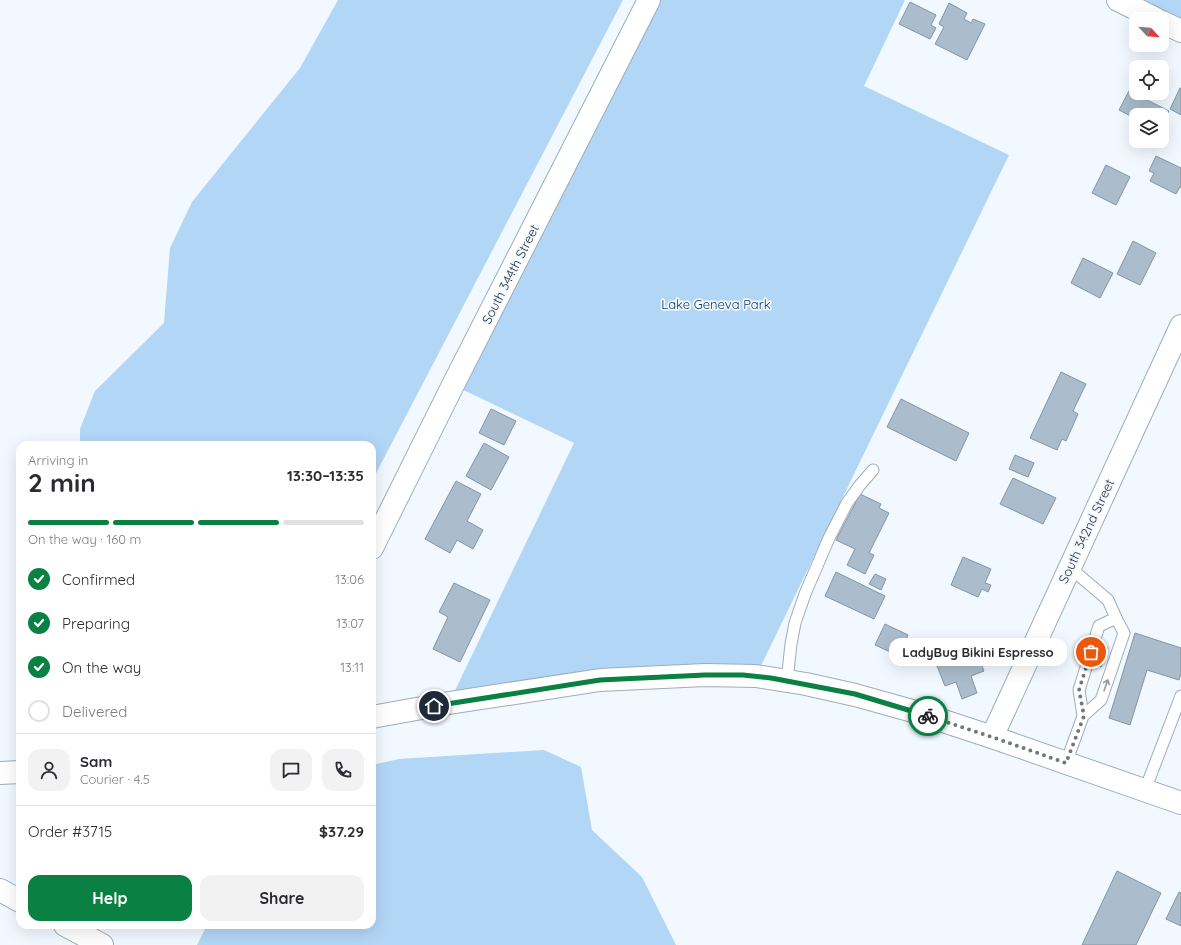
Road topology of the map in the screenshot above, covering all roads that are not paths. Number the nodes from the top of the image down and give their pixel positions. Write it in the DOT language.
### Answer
graph roads {
  1 [pos="649,0"];
  2 [pos="1118,0"];
  3 [pos="1142,12"];
  4 [pos="1169,25"];
  5 [pos="1181,31"];
  6 [pos="1181,326"];
  7 [pos="873,470"];
  8 [pos="376,540"];
  9 [pos="1069,567"];
  10 [pos="1116,618"];
  11 [pos="787,681"];
  12 [pos="1181,696"];
  13 [pos="376,716"];
  14 [pos="1084,716"];
  15 [pos="992,737"];
  16 [pos="1066,763"];
  17 [pos="16,772"];
  18 [pos="0,773"];
  19 [pos="1145,790"];
  20 [pos="1181,803"];
  21 [pos="0,890"];
  22 [pos="16,899"];
  23 [pos="72,929"];
  24 [pos="102,945"];
  1 -- 8 [label="street, South 344th Street"];
  2 -- 3 [label="street"];
  4 -- 5 [label="street"];
  6 -- 9 [label="street, South 342nd Street"];
  7 -- 11 [label="lane"];
  9 -- 10 [label="lane"];
  9 -- 15 [label="street, South 342nd Street"];
  14 -- 10 [label="lane, one-way"];
  10 -- 14 [label="lane"];
  11 -- 13 [label="street"];
  11 -- 15 [label="street"];
  12 -- 19 [label="lane"];
  14 -- 16 [label="lane"];
  15 -- 16 [label="street"];
  16 -- 19 [label="street"];
  17 -- 18 [label="street"];
  19 -- 20 [label="street"];
  21 -- 22 [label="street"];
  23 -- 24 [label="street"];
}
